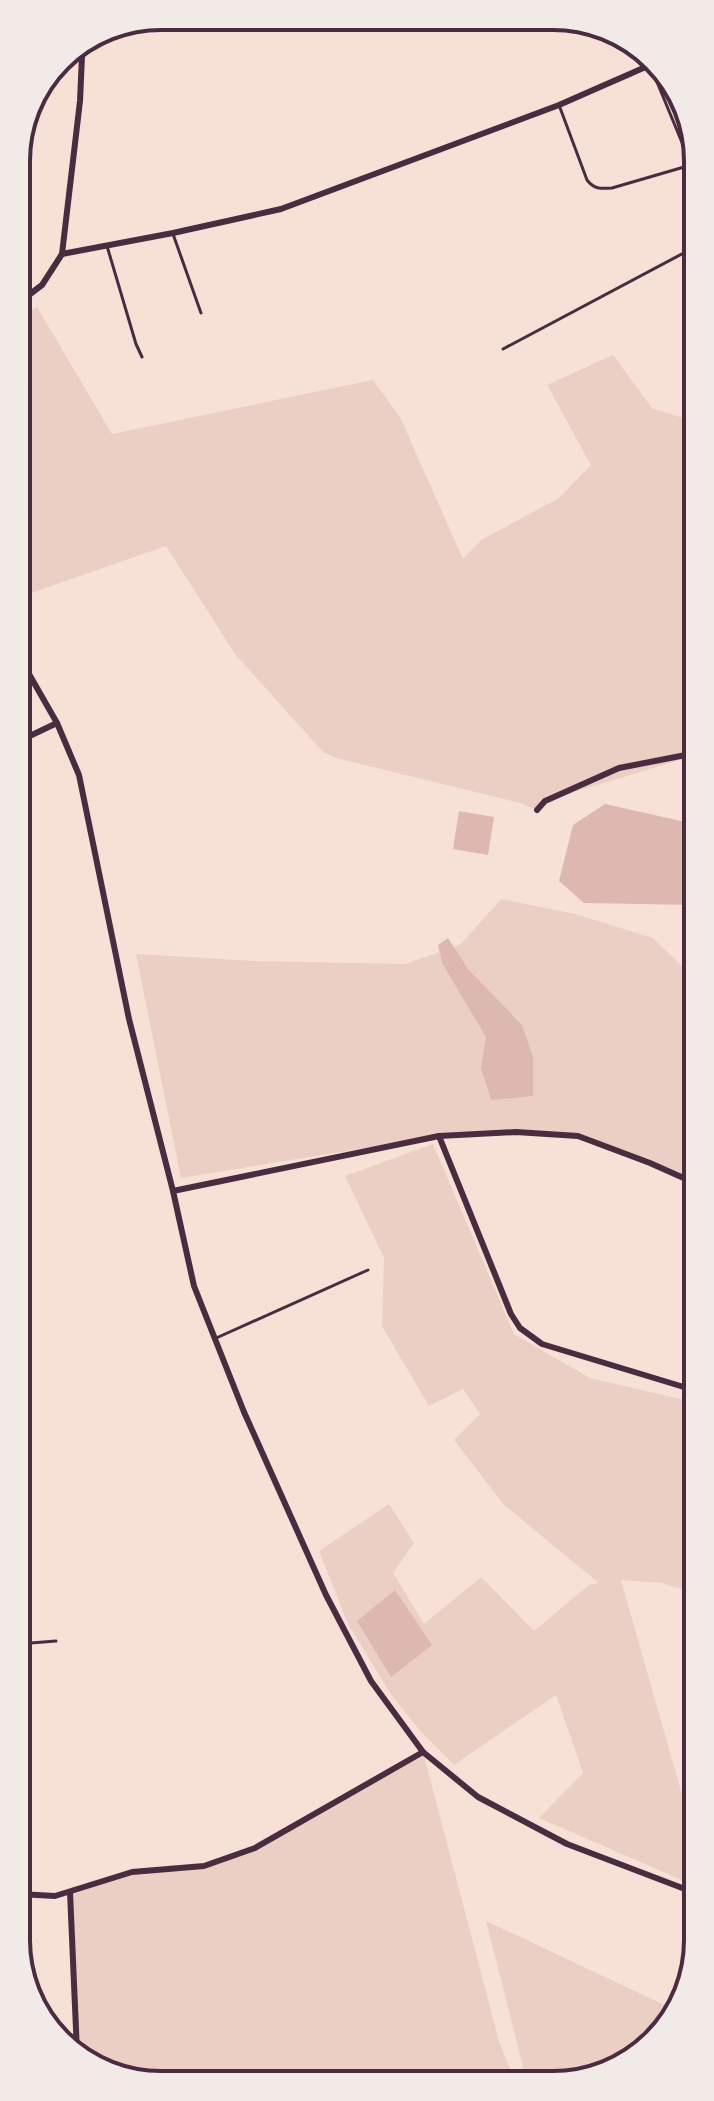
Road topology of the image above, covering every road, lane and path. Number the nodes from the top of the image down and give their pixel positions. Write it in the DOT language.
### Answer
graph roads {
  1 [pos="82,57"];
  2 [pos="646,68"];
  3 [pos="665,93"];
  4 [pos="559,105"];
  5 [pos="681,139"];
  6 [pos="684,167"];
  7 [pos="173,233"];
  8 [pos="107,246"];
  9 [pos="684,253"];
  10 [pos="62,254"];
  11 [pos="30,294"];
  12 [pos="201,313"];
  13 [pos="503,349"];
  14 [pos="142,357"];
  15 [pos="30,676"];
  16 [pos="57,723"];
  17 [pos="30,736"];
  18 [pos="684,755"];
  19 [pos="537,810"];
  20 [pos="439,1136"];
  21 [pos="684,1178"];
  22 [pos="173,1191"];
  23 [pos="368,1270"];
  24 [pos="214,1339"];
  25 [pos="684,1387"];
  26 [pos="56,1641"];
  27 [pos="30,1643"];
  28 [pos="423,1752"];
  29 [pos="684,1889"];
  30 [pos="70,1892"];
  31 [pos="30,1895"];
  32 [pos="76,2040"];
  1 -- 10 [label="street"];
  2 -- 4 [label="street"];
  3 -- 5 [label="lane"];
  4 -- 6 [label="lane"];
  4 -- 7 [label="street"];
  7 -- 8 [label="street"];
  7 -- 12 [label="lane"];
  8 -- 10 [label="street"];
  8 -- 14 [label="lane"];
  9 -- 13 [label="lane"];
  10 -- 11 [label="street"];
  15 -- 16 [label="street"];
  16 -- 17 [label="street"];
  16 -- 22 [label="street"];
  18 -- 19 [label="street"];
  20 -- 21 [label="street"];
  20 -- 22 [label="street"];
  20 -- 25 [label="street"];
  22 -- 24 [label="street"];
  23 -- 24 [label="lane"];
  24 -- 28 [label="street"];
  26 -- 27 [label="lane"];
  28 -- 29 [label="street"];
  28 -- 30 [label="street"];
  30 -- 31 [label="street"];
  30 -- 32 [label="street"];
}
